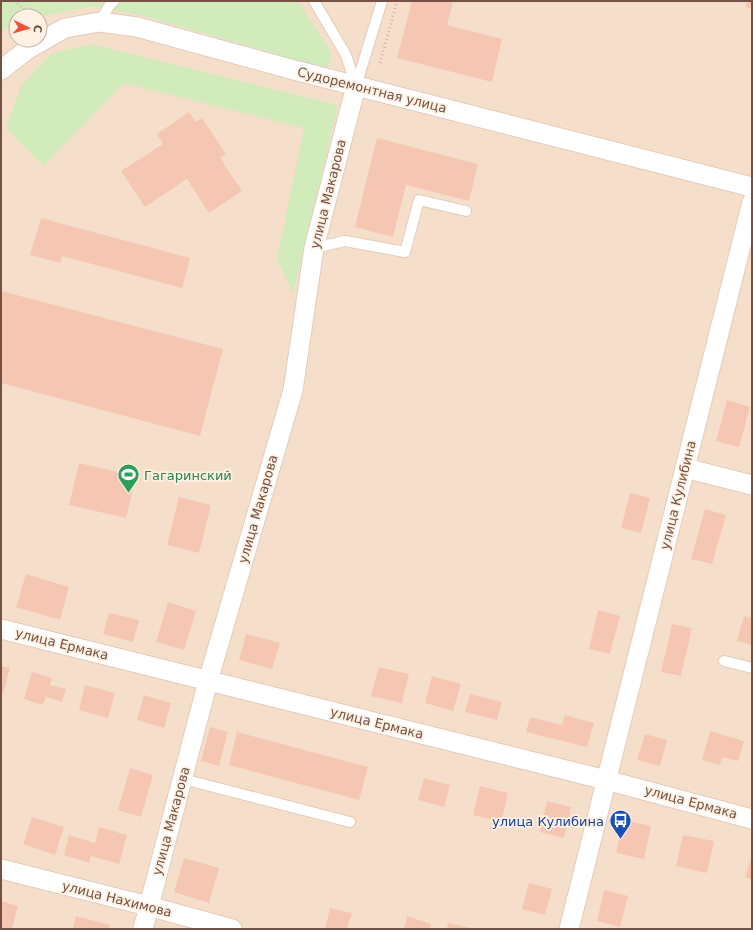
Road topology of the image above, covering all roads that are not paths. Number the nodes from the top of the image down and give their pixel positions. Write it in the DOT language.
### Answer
graph roads {
  1 [pos="114,1"];
  2 [pos="314,1"];
  3 [pos="382,1"];
  4 [pos="100,22"];
  5 [pos="1,70"];
  6 [pos="356,86"];
  7 [pos="752,187"];
  8 [pos="752,202"];
  9 [pos="466,211"];
  10 [pos="314,248"];
  11 [pos="685,468"];
  12 [pos="752,486"];
  13 [pos="1,629"];
  14 [pos="724,661"];
  15 [pos="752,668"];
  16 [pos="208,681"];
  17 [pos="182,779"];
  18 [pos="606,780"];
  19 [pos="752,819"];
  20 [pos="350,822"];
  21 [pos="1,869"];
  22 [pos="148,906"];
  23 [pos="143,929"];
  24 [pos="232,929"];
  25 [pos="569,929"];
  1 -- 4 [label="lane"];
  2 -- 6 [label="lane"];
  3 -- 6 [label="lane"];
  4 -- 5 [label="street, Судоремонтная улица"];
  4 -- 6 [label="street, Судоремонтная улица"];
  6 -- 7 [label="street, Судоремонтная улица"];
  6 -- 10 [label="street, улица Макарова"];
  8 -- 11 [label="street, улица Кулибина"];
  9 -- 10 [label="lane"];
  10 -- 16 [label="street, улица Макарова"];
  11 -- 12 [label="street"];
  11 -- 18 [label="street, улица Кулибина"];
  13 -- 16 [label="street, улица Ермака"];
  14 -- 15 [label="lane"];
  16 -- 17 [label="street, улица Макарова"];
  16 -- 18 [label="street, улица Ермака"];
  17 -- 20 [label="lane"];
  17 -- 22 [label="street, улица Макарова"];
  18 -- 19 [label="street, улица Ермака"];
  18 -- 25 [label="street, улица Кулибина"];
  21 -- 22 [label="street, улица Нахимова"];
  22 -- 23 [label="street, улица Макарова"];
  22 -- 24 [label="street, улица Нахимова"];
}
